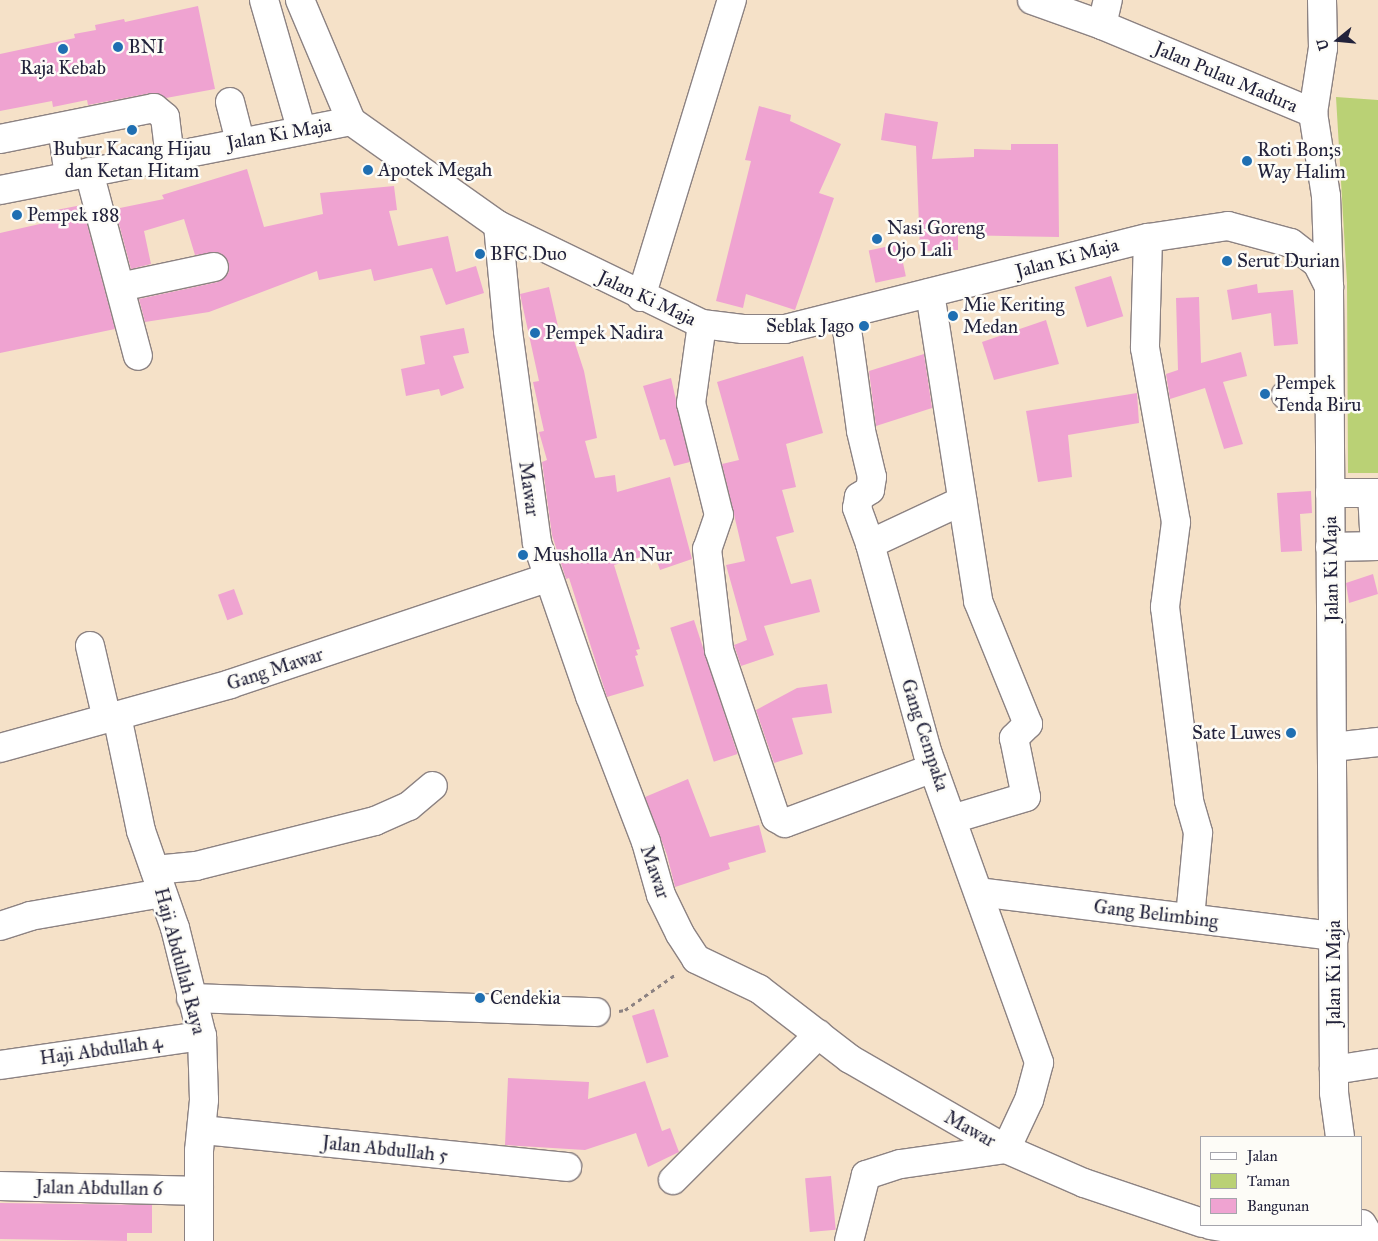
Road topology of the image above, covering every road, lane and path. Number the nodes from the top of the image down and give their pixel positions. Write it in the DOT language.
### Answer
graph roads {
  1 [pos="264,0"];
  2 [pos="300,0"];
  3 [pos="732,0"];
  4 [pos="1032,0"];
  5 [pos="1322,0"];
  6 [pos="1071,6"];
  7 [pos="1105,12"];
  8 [pos="230,102"];
  9 [pos="1313,113"];
  10 [pos="351,121"];
  11 [pos="62,126"];
  12 [pos="301,128"];
  13 [pos="0,139"];
  14 [pos="240,141"];
  15 [pos="170,155"];
  16 [pos="79,174"];
  17 [pos="0,190"];
  18 [pos="498,225"];
  19 [pos="1148,238"];
  20 [pos="214,267"];
  21 [pos="1329,287"];
  22 [pos="120,288"];
  23 [pos="930,293"];
  24 [pos="641,297"];
  25 [pos="845,315"];
  26 [pos="702,324"];
  27 [pos="138,356"];
  28 [pos="1286,395"];
  29 [pos="1330,399"];
  30 [pos="1330,492"];
  31 [pos="1375,493"];
  32 [pos="962,501"];
  33 [pos="870,544"];
  34 [pos="1376,546"];
  35 [pos="1330,547"];
  36 [pos="548,578"];
  37 [pos="90,646"];
  38 [pos="112,718"];
  39 [pos="1378,742"];
  40 [pos="1333,747"];
  41 [pos="0,748"];
  42 [pos="933,768"];
  43 [pos="433,786"];
  44 [pos="952,819"];
  45 [pos="159,882"];
  46 [pos="979,892"];
  47 [pos="1190,918"];
  48 [pos="0,926"];
  49 [pos="1334,936"];
  50 [pos="696,958"];
  51 [pos="191,998"];
  52 [pos="596,1012"];
  53 [pos="819,1034"];
  54 [pos="202,1036"];
  55 [pos="1378,1062"];
  56 [pos="0,1065"];
  57 [pos="1334,1070"];
  58 [pos="203,1130"];
  59 [pos="1340,1136"];
  60 [pos="1006,1150"];
  61 [pos="567,1167"];
  62 [pos="673,1180"];
  63 [pos="0,1186"];
  64 [pos="199,1191"];
  65 [pos="1200,1222"];
  66 [pos="1216,1226"];
  67 [pos="1366,1231"];
  68 [pos="199,1241"];
  69 [pos="849,1241"];
  1 -- 12 [label="street"];
  2 -- 10 [label="street"];
  3 -- 24 [label="street"];
  4 -- 6 [label="street, Jalan Pulau Madura"];
  5 -- 9 [label="street"];
  6 -- 7 [label="street, Jalan Pulau Madura"];
  7 -- 9 [label="street, Jalan Pulau Madura"];
  8 -- 14 [label="street"];
  9 -- 21 [label="street, Jalan Pulau Madura"];
  10 -- 12 [label="street, Jalan Ki Maja"];
  10 -- 18 [label="street, Jalan Ki Maja"];
  11 -- 13 [label="street"];
  11 -- 15 [label="street"];
  11 -- 16 [label="street"];
  12 -- 14 [label="street, Jalan Ki Maja"];
  14 -- 15 [label="street, Jalan Ki Maja"];
  15 -- 16 [label="street, Jalan Ki Maja"];
  16 -- 17 [label="street, Jalan Ki Maja"];
  16 -- 22 [label="street"];
  18 -- 24 [label="street, Jalan Ki Maja"];
  18 -- 36 [label="street, Mawar"];
  19 -- 21 [label="street, Jalan Ki Maja"];
  19 -- 23 [label="street, Jalan Ki Maja"];
  19 -- 47 [label="street"];
  20 -- 22 [label="street"];
  21 -- 29 [label="street, Jalan Ki Maja"];
  22 -- 27 [label="street"];
  23 -- 25 [label="street, Jalan Ki Maja"];
  23 -- 32 [label="street"];
  24 -- 26 [label="street, Jalan Ki Maja"];
  25 -- 26 [label="street, Jalan Ki Maja"];
  25 -- 33 [label="street, Gang Cempaka"];
  26 -- 42 [label="street"];
  28 -- 29 [label="street"];
  29 -- 30 [label="street, Jalan Ki Maja"];
  30 -- 31 [label="street"];
  30 -- 35 [label="street, Jalan Ki Maja"];
  31 -- 34 [label="street"];
  32 -- 33 [label="street"];
  32 -- 44 [label="street"];
  33 -- 42 [label="street, Gang Cempaka"];
  34 -- 35 [label="street"];
  35 -- 40 [label="street, Jalan Ki Maja"];
  36 -- 38 [label="street, Gang Mawar"];
  36 -- 50 [label="street, Mawar"];
  37 -- 38 [label="street, Haji Abdullah Raya"];
  38 -- 41 [label="street, Gang Mawar"];
  38 -- 45 [label="street, Haji Abdullah Raya"];
  39 -- 40 [label="street"];
  40 -- 49 [label="street, Jalan Ki Maja"];
  42 -- 44 [label="street, Gang Cempaka"];
  43 -- 45 [label="street"];
  44 -- 46 [label="street, Gang Cempaka"];
  45 -- 48 [label="street"];
  45 -- 51 [label="street, Haji Abdullah Raya"];
  46 -- 47 [label="street, Gang Belimbing"];
  46 -- 60 [label="street, Gang Cempaka"];
  47 -- 49 [label="street, Gang Belimbing"];
  49 -- 57 [label="street, Jalan Ki Maja"];
  50 -- 52 [label="path"];
  50 -- 53 [label="street, Mawar"];
  51 -- 52 [label="street"];
  51 -- 54 [label="street, Haji Abdullah Raya"];
  53 -- 60 [label="street, Mawar"];
  53 -- 62 [label="street"];
  54 -- 56 [label="street, Haji Abdullah 4"];
  54 -- 58 [label="street, Haji Abdullah Raya"];
  55 -- 57 [label="street"];
  57 -- 59 [label="street, Jalan Ki Maja"];
  58 -- 61 [label="street, Jalan Abdullah 5"];
  58 -- 64 [label="street, Haji Abdullah Raya"];
  60 -- 65 [label="street, Mawar"];
  60 -- 69 [label="street"];
  63 -- 64 [label="street, Jalan Abdullan 6"];
  64 -- 68 [label="street, Haji Abdullah Raya"];
  66 -- 67 [label="street"];
}
